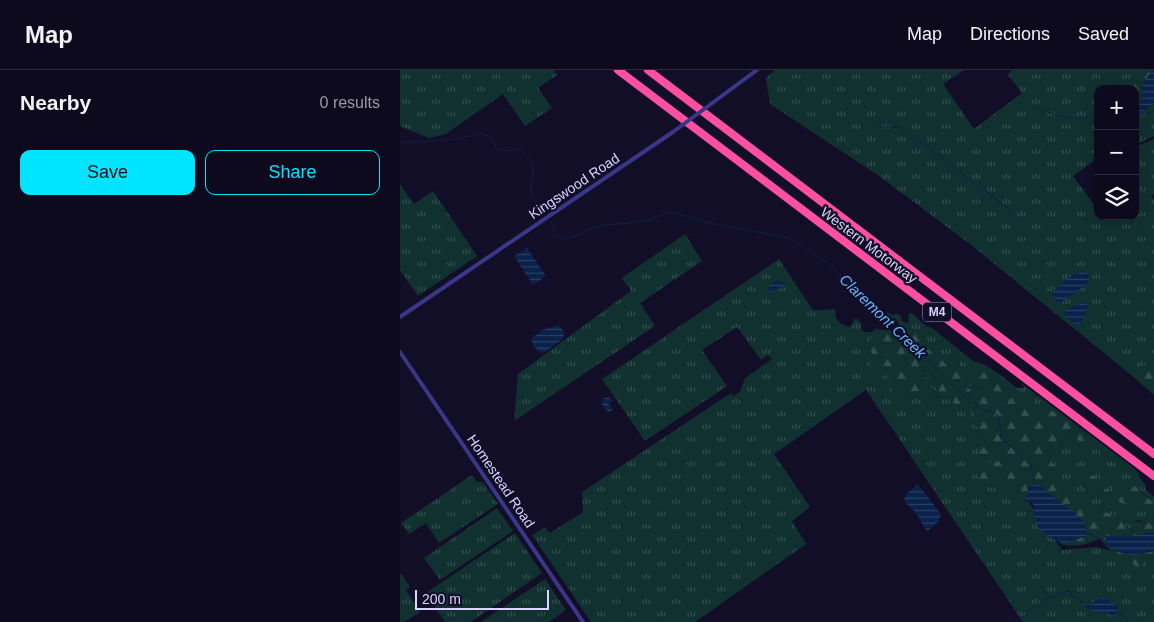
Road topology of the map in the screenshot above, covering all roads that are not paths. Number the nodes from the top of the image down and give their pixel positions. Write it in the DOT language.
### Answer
graph roads {
  1 [pos="618,70"];
  2 [pos="648,70"];
  3 [pos="756,70"];
  4 [pos="400,316"];
  5 [pos="400,352"];
  6 [pos="1154,454"];
  7 [pos="1154,476"];
  8 [pos="583,622"];
  1 -- 7 [label="highway, Western Motorway / M4"];
  2 -- 6 [label="highway, Western Motorway / M4"];
  3 -- 4 [label="street, Kingswood Road, bridge"];
  5 -- 8 [label="street, Homestead Road"];
}
